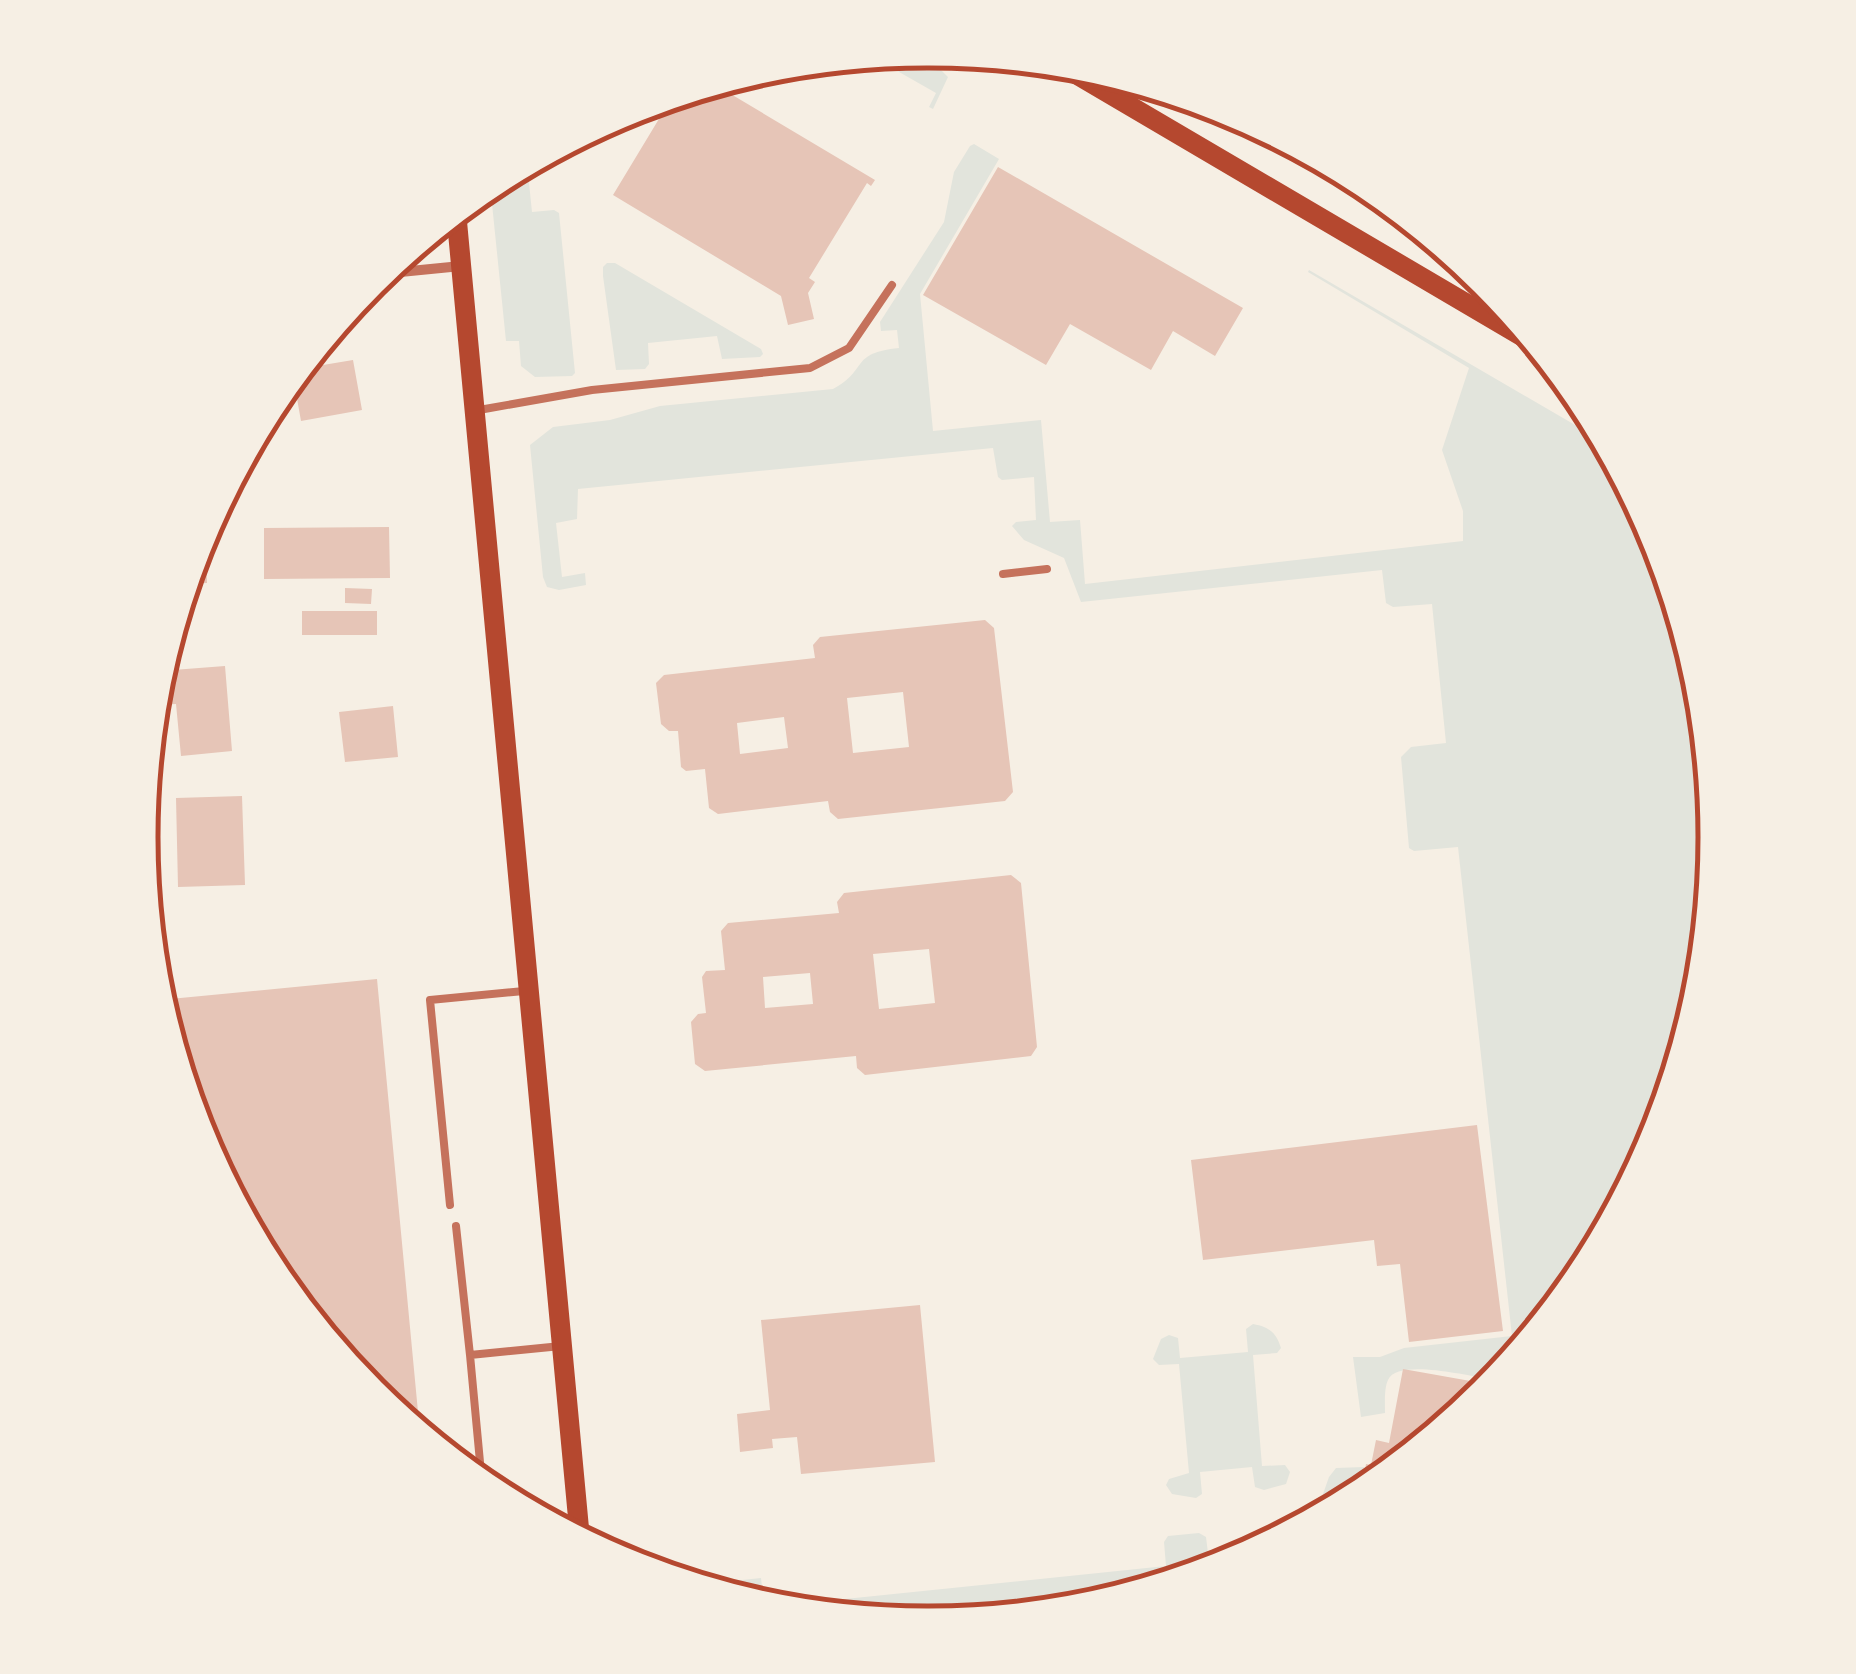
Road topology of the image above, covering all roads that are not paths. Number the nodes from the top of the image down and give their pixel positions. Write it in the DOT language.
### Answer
graph roads {
  1 [pos="1099,87"];
  2 [pos="458,229"];
  3 [pos="461,266"];
  4 [pos="407,271"];
  5 [pos="892,285"];
  6 [pos="1490,312"];
  7 [pos="475,411"];
  8 [pos="1047,569"];
  9 [pos="1003,574"];
  10 [pos="529,991"];
  11 [pos="450,1206"];
  12 [pos="456,1226"];
  13 [pos="561,1346"];
  14 [pos="470,1355"];
  15 [pos="480,1462"];
  16 [pos="578,1522"];
  1 -- 6 [label="main road"];
  2 -- 3 [label="main road"];
  3 -- 4 [label="street"];
  3 -- 7 [label="main road"];
  5 -- 7 [label="lane"];
  7 -- 10 [label="main road"];
  8 -- 9 [label="lane"];
  10 -- 11 [label="lane"];
  10 -- 13 [label="main road"];
  12 -- 14 [label="lane"];
  13 -- 14 [label="lane"];
  13 -- 16 [label="main road"];
  14 -- 15 [label="lane"];
}
